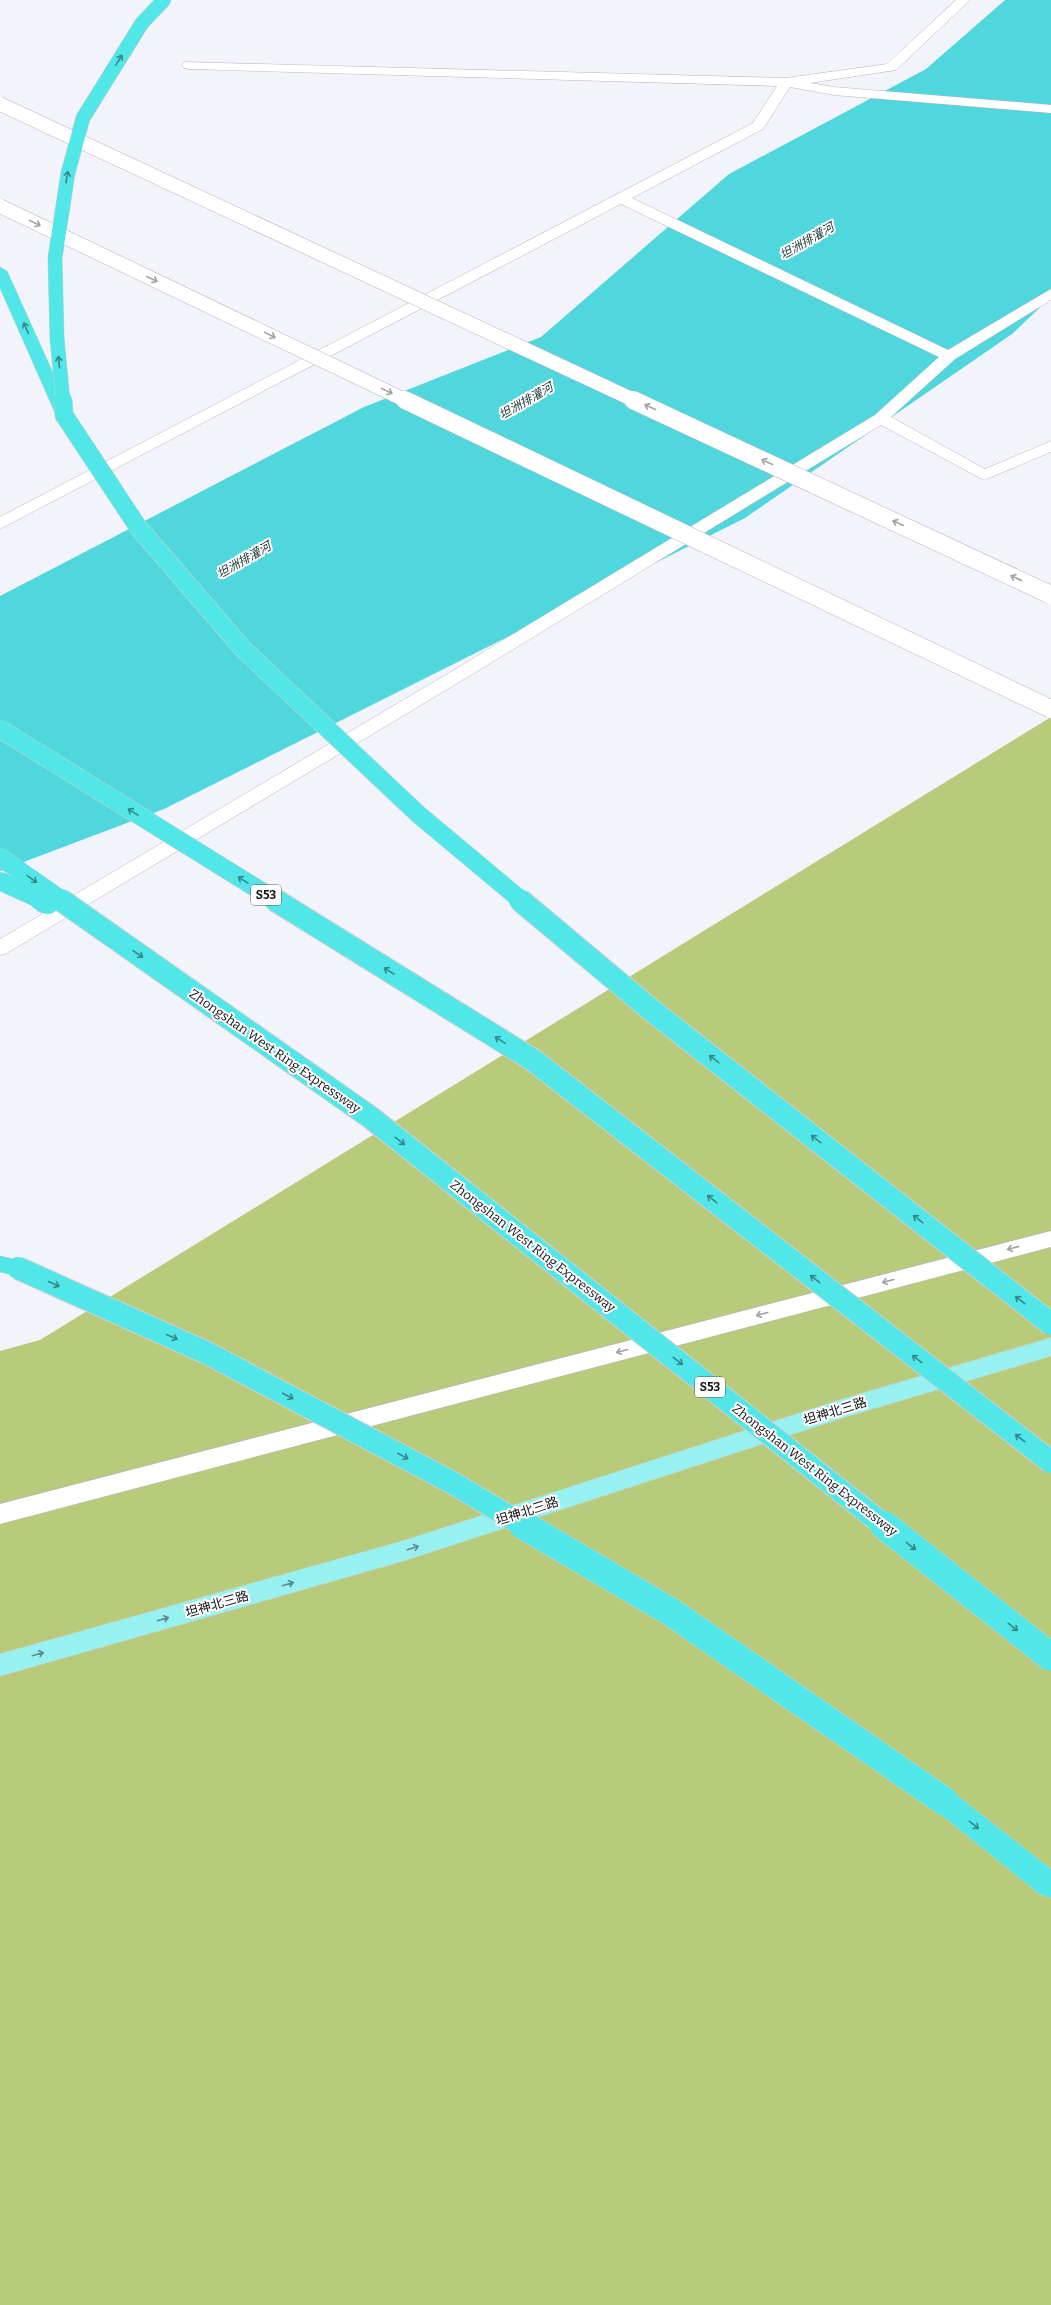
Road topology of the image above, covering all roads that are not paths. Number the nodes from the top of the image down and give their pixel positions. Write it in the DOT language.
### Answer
graph roads {
  1 [pos="164,0"];
  2 [pos="964,0"];
  3 [pos="189,65"];
  4 [pos="786,82"];
  5 [pos="0,104"];
  6 [pos="1051,109"];
  7 [pos="620,198"];
  8 [pos="0,206"];
  9 [pos="0,271"];
  10 [pos="1051,294"];
  11 [pos="949,356"];
  12 [pos="64,415"];
  13 [pos="881,418"];
  14 [pos="1051,446"];
  15 [pos="0,524"];
  16 [pos="1051,595"];
  17 [pos="1051,709"];
  18 [pos="0,730"];
  19 [pos="0,857"];
  20 [pos="0,881"];
  21 [pos="99,927"];
  22 [pos="0,948"];
  23 [pos="1051,1239"];
  24 [pos="0,1264"];
  25 [pos="1051,1324"];
  26 [pos="1051,1347"];
  27 [pos="1051,1462"];
  28 [pos="0,1514"];
  29 [pos="1051,1657"];
  30 [pos="0,1665"];
  31 [pos="1051,1886"];
  12 -- 1 [label="highway, one-way, bridge"];
  2 -- 4 [label="street"];
  3 -- 4 [label="street"];
  4 -- 6 [label="street"];
  4 -- 7 [label="street"];
  16 -- 5 [label="street, one-way, bridge"];
  7 -- 11 [label="street"];
  7 -- 15 [label="street"];
  8 -- 17 [label="street, one-way, bridge"];
  12 -- 9 [label="highway, one-way"];
  10 -- 11 [label="street"];
  11 -- 13 [label="street"];
  25 -- 12 [label="highway, one-way, bridge"];
  13 -- 14 [label="street"];
  13 -- 22 [label="street"];
  27 -- 18 [label="highway, S53, one-way, bridge"];
  19 -- 21 [label="highway, Zhongshan West Ring Expressway / S53, one-way, bridge"];
  20 -- 21 [label="highway, bridge"];
  21 -- 29 [label="highway, Zhongshan West Ring Expressway / S53, one-way, bridge"];
  23 -- 28 [label="street, one-way"];
  24 -- 31 [label="highway, one-way, bridge"];
  30 -- 26 [label="main road, 坦神北三路, one-way"];
}
